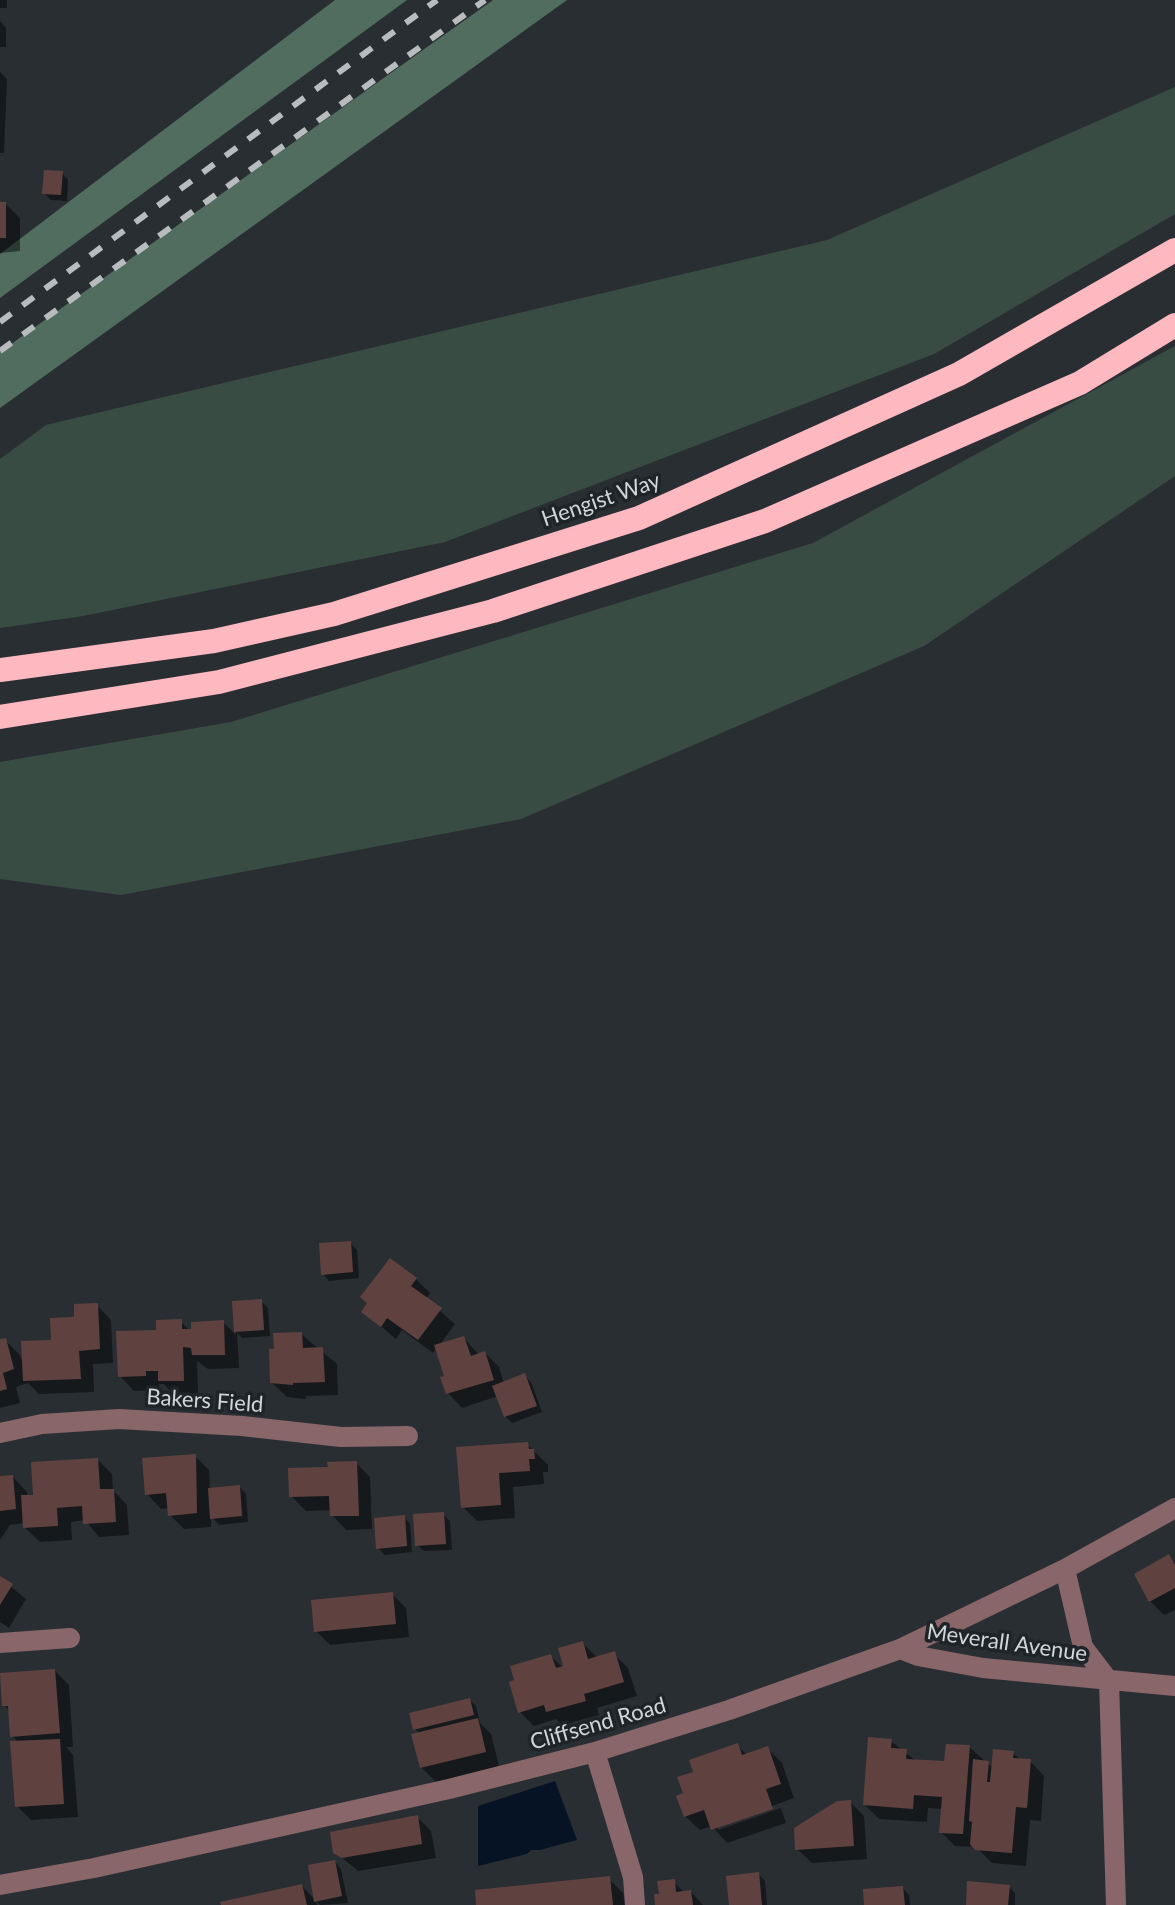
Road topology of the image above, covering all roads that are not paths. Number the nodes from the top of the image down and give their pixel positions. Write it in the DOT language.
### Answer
graph roads {
  1 [pos="1175,250"];
  2 [pos="1175,325"];
  3 [pos="0,670"];
  4 [pos="0,717"];
  5 [pos="0,1433"];
  6 [pos="408,1436"];
  7 [pos="1175,1508"];
  8 [pos="1065,1569"];
  9 [pos="70,1638"];
  10 [pos="0,1643"];
  11 [pos="900,1649"];
  12 [pos="1109,1681"];
  13 [pos="1175,1686"];
  14 [pos="595,1752"];
  15 [pos="0,1885"];
  16 [pos="635,1905"];
  17 [pos="1116,1905"];
  1 -- 3 [label="highway, Hengist Way"];
  2 -- 4 [label="highway"];
  5 -- 6 [label="street, Bakers Field"];
  7 -- 8 [label="street, Cliffsend Road"];
  8 -- 11 [label="street, Cliffsend Road"];
  8 -- 12 [label="street, Meverall Avenue"];
  9 -- 10 [label="street"];
  11 -- 12 [label="street, Meverall Avenue"];
  11 -- 14 [label="street, Cliffsend Road"];
  12 -- 13 [label="street, Meverall Avenue"];
  12 -- 17 [label="street"];
  14 -- 15 [label="street, Cliffsend Road"];
  14 -- 16 [label="street"];
}
